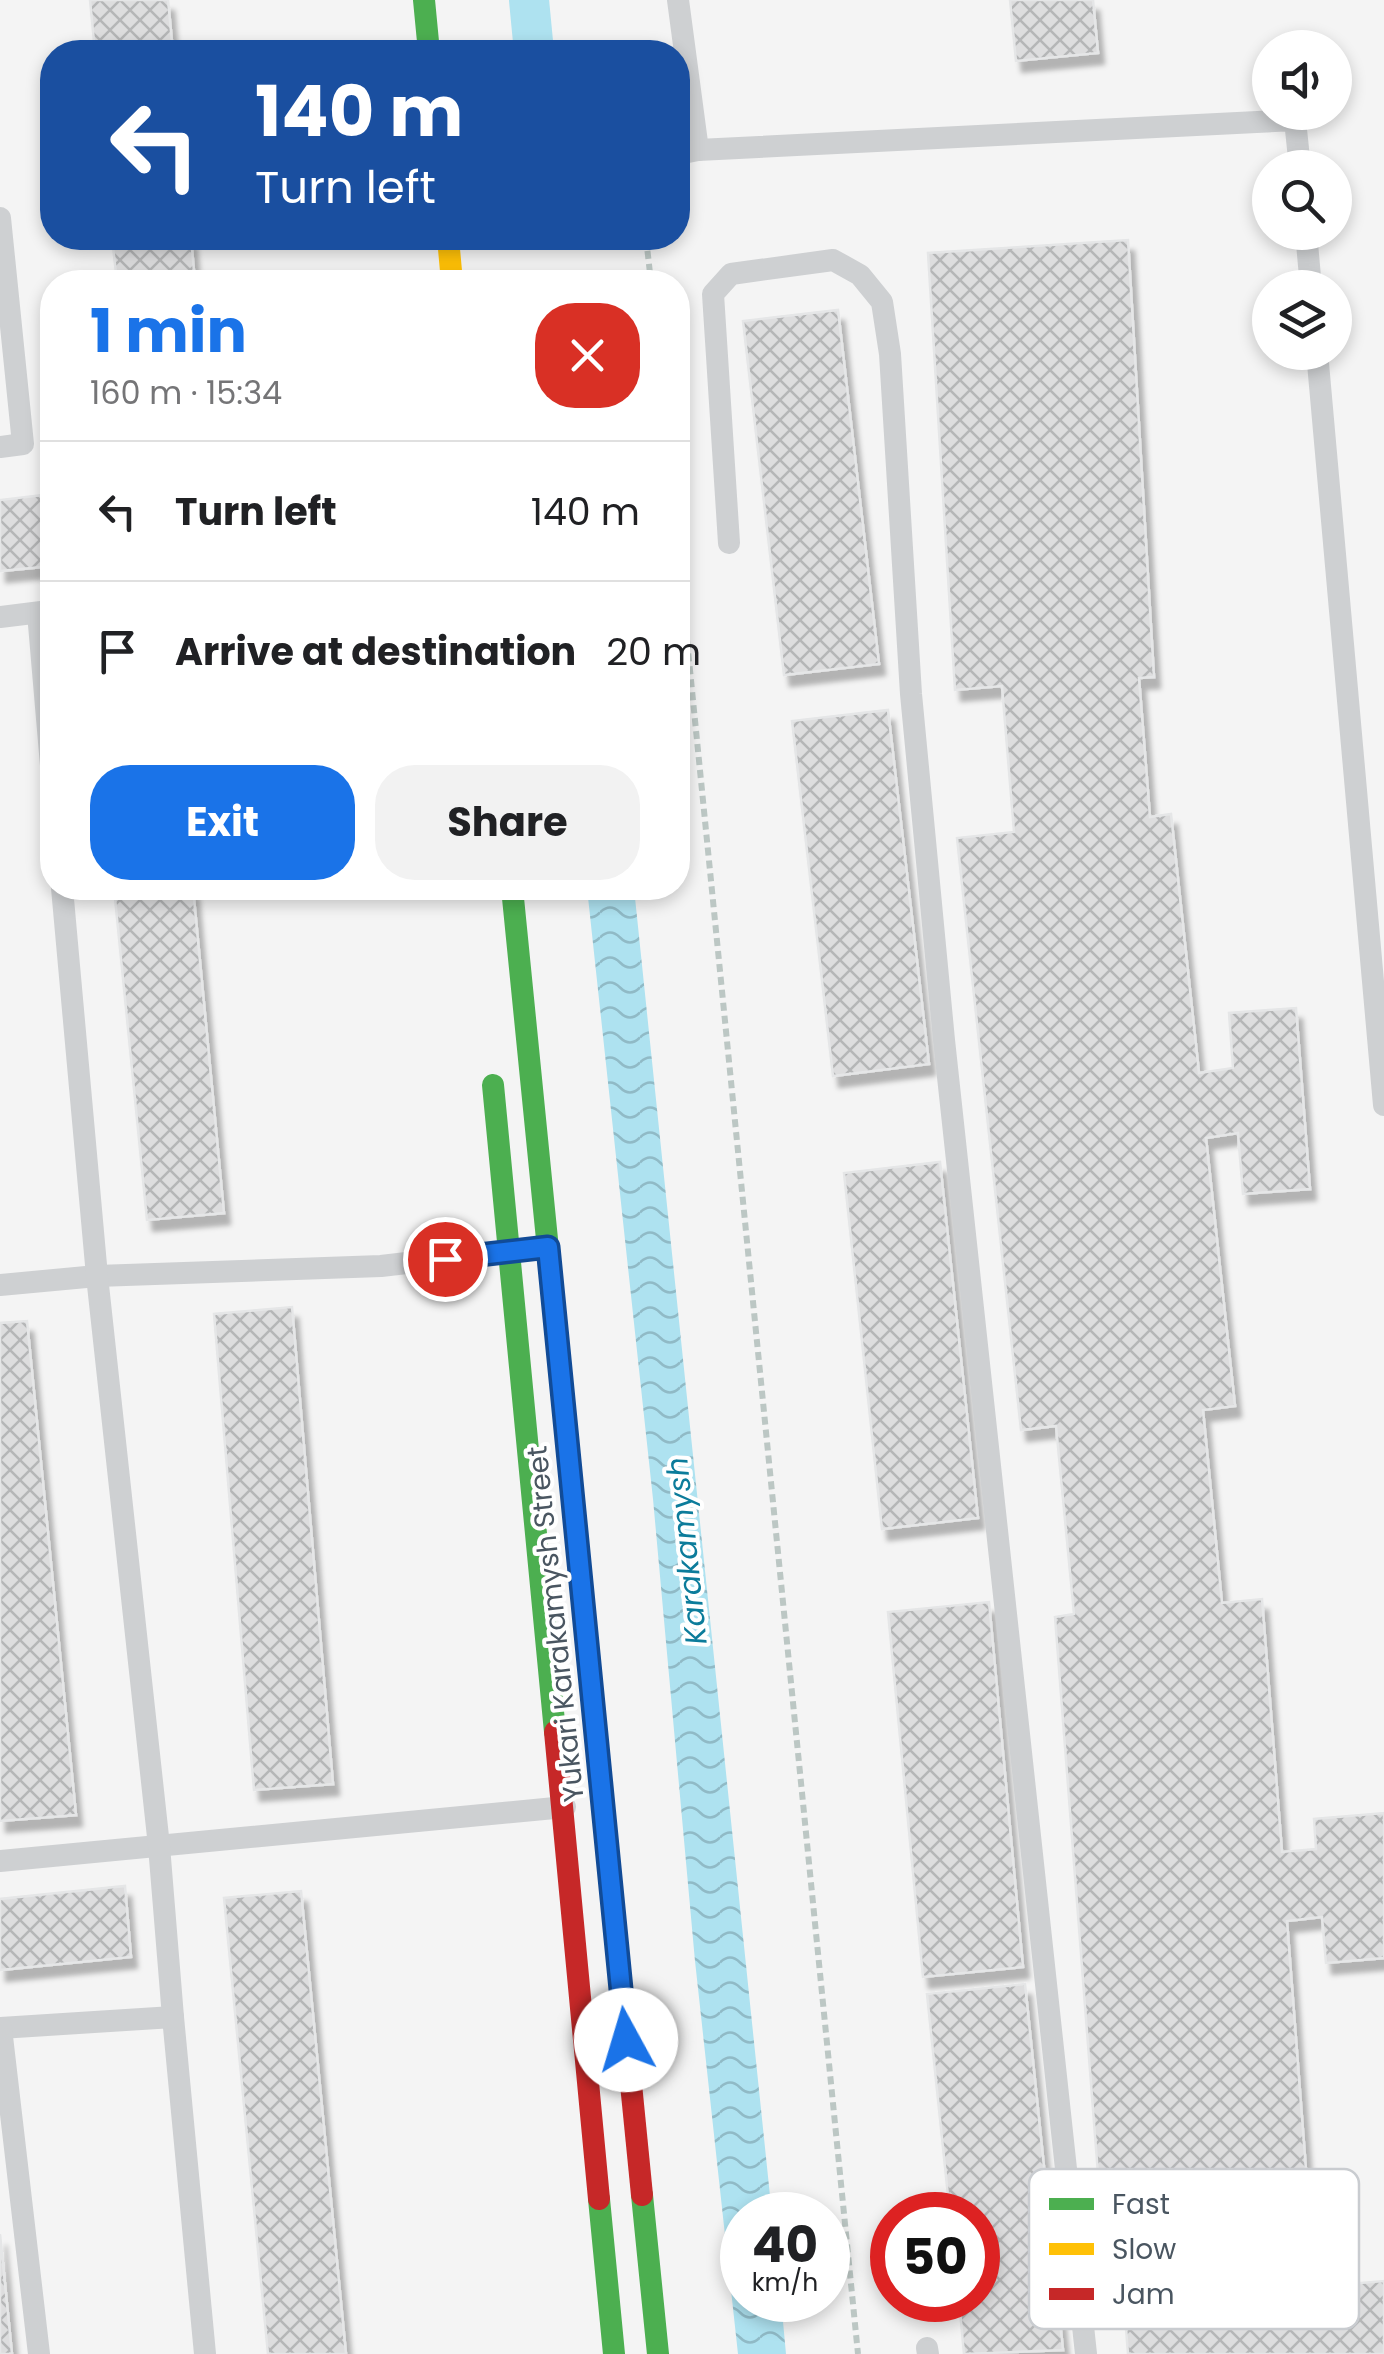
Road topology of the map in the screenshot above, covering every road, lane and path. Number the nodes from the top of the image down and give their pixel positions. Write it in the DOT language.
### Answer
graph roads {
  1 [pos="424,0"];
  2 [pos="678,0"];
  3 [pos="429,40"];
  4 [pos="681,40"];
  5 [pos="1298,150"];
  6 [pos="690,152"];
  7 [pos="0,218"];
  8 [pos="1319,370"];
  9 [pos="0,446"];
  10 [pos="729,542"];
  11 [pos="40,613"];
  12 [pos="0,617"];
  13 [pos="690,670"];
  14 [pos="63,900"];
  15 [pos="513,900"];
  16 [pos="491,1060"];
  17 [pos="1384,1105"];
  18 [pos="548,1247"];
  19 [pos="509,1251"];
  20 [pos="98,1276"];
  21 [pos="0,1285"];
  22 [pos="603,1804"];
  23 [pos="562,1807"];
  24 [pos="160,1846"];
  25 [pos="0,1861"];
  26 [pos="173,2017"];
  27 [pos="0,2028"];
  28 [pos="1066,2169"];
  29 [pos="1083,2329"];
  30 [pos="39,2354"];
  31 [pos="205,2354"];
  32 [pos="614,2354"];
  33 [pos="658,2354"];
  34 [pos="858,2354"];
  35 [pos="1086,2354"];
  1 -- 3 [label="main road"];
  2 -- 4 [label="lane"];
  5 -- 6 [label="lane"];
  7 -- 9 [label="lane"];
  8 -- 17 [label="lane"];
  10 -- 28 [label="lane"];
  11 -- 12 [label="lane"];
  13 -- 34 [label="path"];
  14 -- 20 [label="lane"];
  15 -- 18 [label="main road, Yukari Karakamysh Street"];
  16 -- 19 [label="main road, Yukari Karakamysh Street"];
  18 -- 19 [label="lane"];
  18 -- 22 [label="main road, Yukari Karakamysh Street"];
  19 -- 20 [label="lane"];
  19 -- 23 [label="main road, Yukari Karakamysh Street"];
  20 -- 21 [label="lane"];
  20 -- 24 [label="lane"];
  22 -- 23 [label="lane"];
  22 -- 33 [label="main road, Yukari Karakamysh Street"];
  23 -- 24 [label="lane"];
  23 -- 32 [label="main road, Yukari Karakamysh Street"];
  24 -- 25 [label="lane"];
  24 -- 26 [label="lane"];
  26 -- 27 [label="lane"];
  26 -- 31 [label="lane"];
  27 -- 30 [label="lane"];
  29 -- 35 [label="lane"];
}
